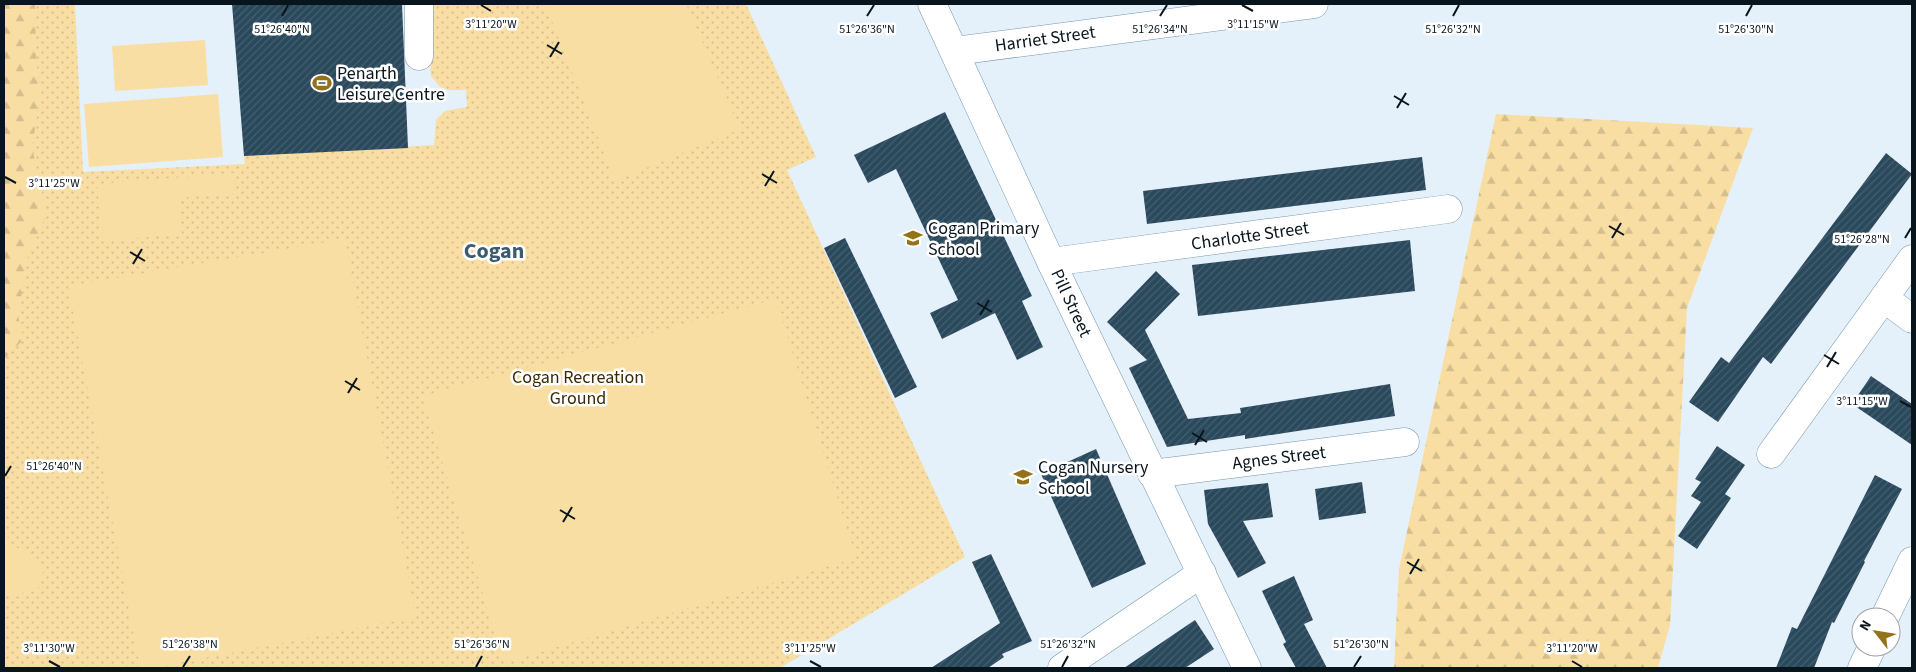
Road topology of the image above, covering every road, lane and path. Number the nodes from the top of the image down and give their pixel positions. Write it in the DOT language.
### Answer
graph roads {
  1 [pos="419,4"];
  2 [pos="932,4"];
  3 [pos="1314,4"];
  4 [pos="955,51"];
  5 [pos="418,56"];
  6 [pos="1448,209"];
  7 [pos="1912,259"];
  8 [pos="1051,262"];
  9 [pos="1884,298"];
  10 [pos="1912,319"];
  11 [pos="1405,442"];
  12 [pos="1771,454"];
  13 [pos="1152,474"];
  14 [pos="1912,561"];
  15 [pos="1202,573"];
  16 [pos="1890,607"];
  17 [pos="1062,668"];
  18 [pos="1247,668"];
  1 -- 5 [label="street"];
  2 -- 4 [label="street, Pill Street"];
  3 -- 4 [label="street, Harriet Street"];
  4 -- 8 [label="street, Pill Street"];
  6 -- 8 [label="street, Charlotte Street"];
  7 -- 9 [label="street"];
  8 -- 13 [label="street, Pill Street"];
  9 -- 10 [label="street"];
  9 -- 12 [label="street"];
  11 -- 13 [label="street, Agnes Street"];
  13 -- 15 [label="street, Pill Street"];
  14 -- 16 [label="street"];
  15 -- 17 [label="street"];
  15 -- 18 [label="street, Pill Street"];
}
